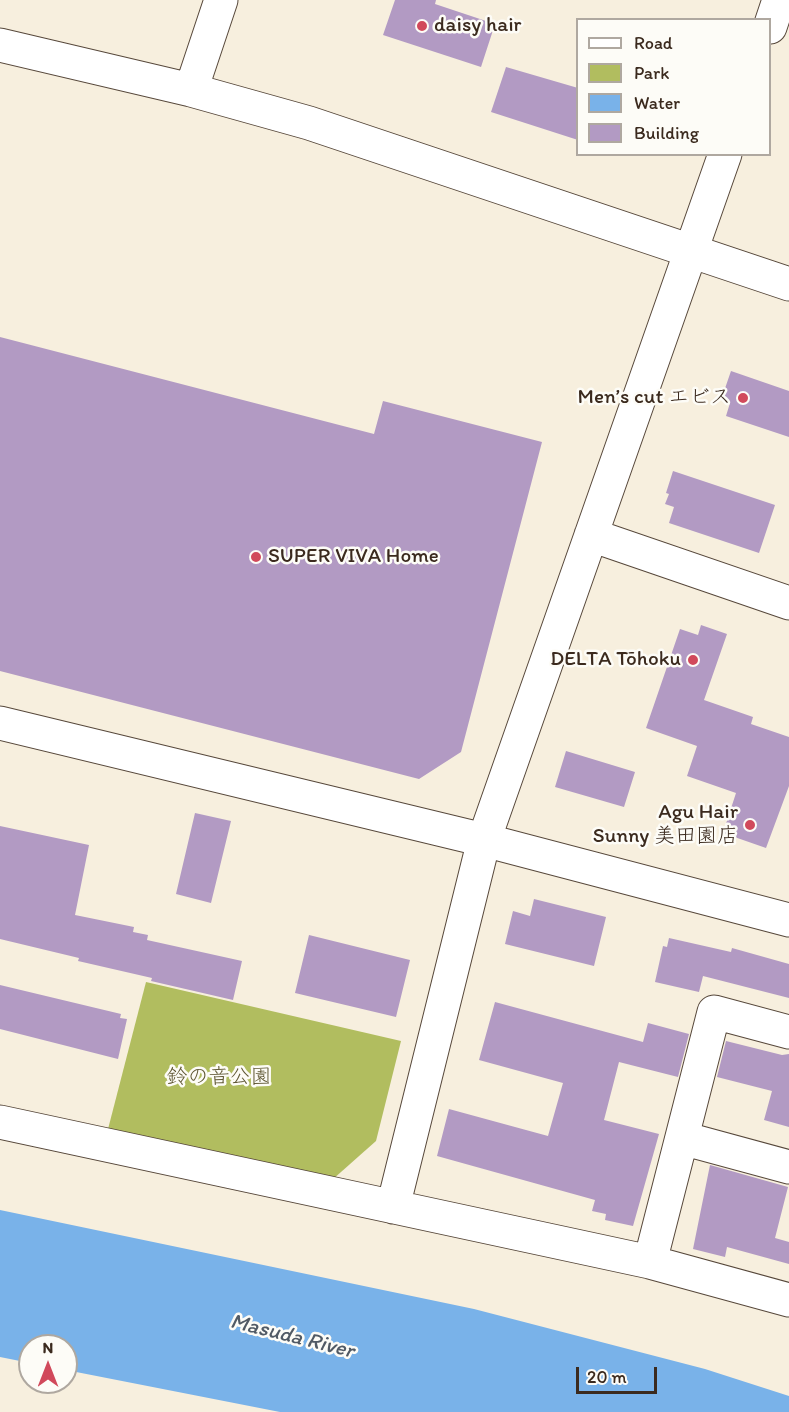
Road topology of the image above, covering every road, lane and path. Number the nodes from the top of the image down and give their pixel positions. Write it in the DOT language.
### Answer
graph roads {
  1 [pos="221,0"];
  2 [pos="779,0"];
  3 [pos="771,24"];
  4 [pos="0,45"];
  5 [pos="191,90"];
  6 [pos="724,156"];
  7 [pos="692,251"];
  8 [pos="789,284"];
  9 [pos="591,535"];
  10 [pos="789,603"];
  11 [pos="0,723"];
  12 [pos="484,840"];
  13 [pos="789,920"];
  14 [pos="789,1032"];
  15 [pos="0,1122"];
  16 [pos="682,1138"];
  17 [pos="789,1167"];
  18 [pos="393,1207"];
  19 [pos="650,1262"];
  20 [pos="789,1300"];
  1 -- 5 [label="street"];
  2 -- 3 [label="street"];
  4 -- 5 [label="street"];
  5 -- 7 [label="street"];
  6 -- 7 [label="street"];
  7 -- 8 [label="street"];
  7 -- 9 [label="street"];
  9 -- 10 [label="street"];
  9 -- 12 [label="street"];
  11 -- 12 [label="street"];
  12 -- 13 [label="street"];
  12 -- 18 [label="street"];
  14 -- 16 [label="street"];
  15 -- 18 [label="street"];
  16 -- 17 [label="street"];
  16 -- 19 [label="street"];
  18 -- 19 [label="street"];
  19 -- 20 [label="street"];
}
